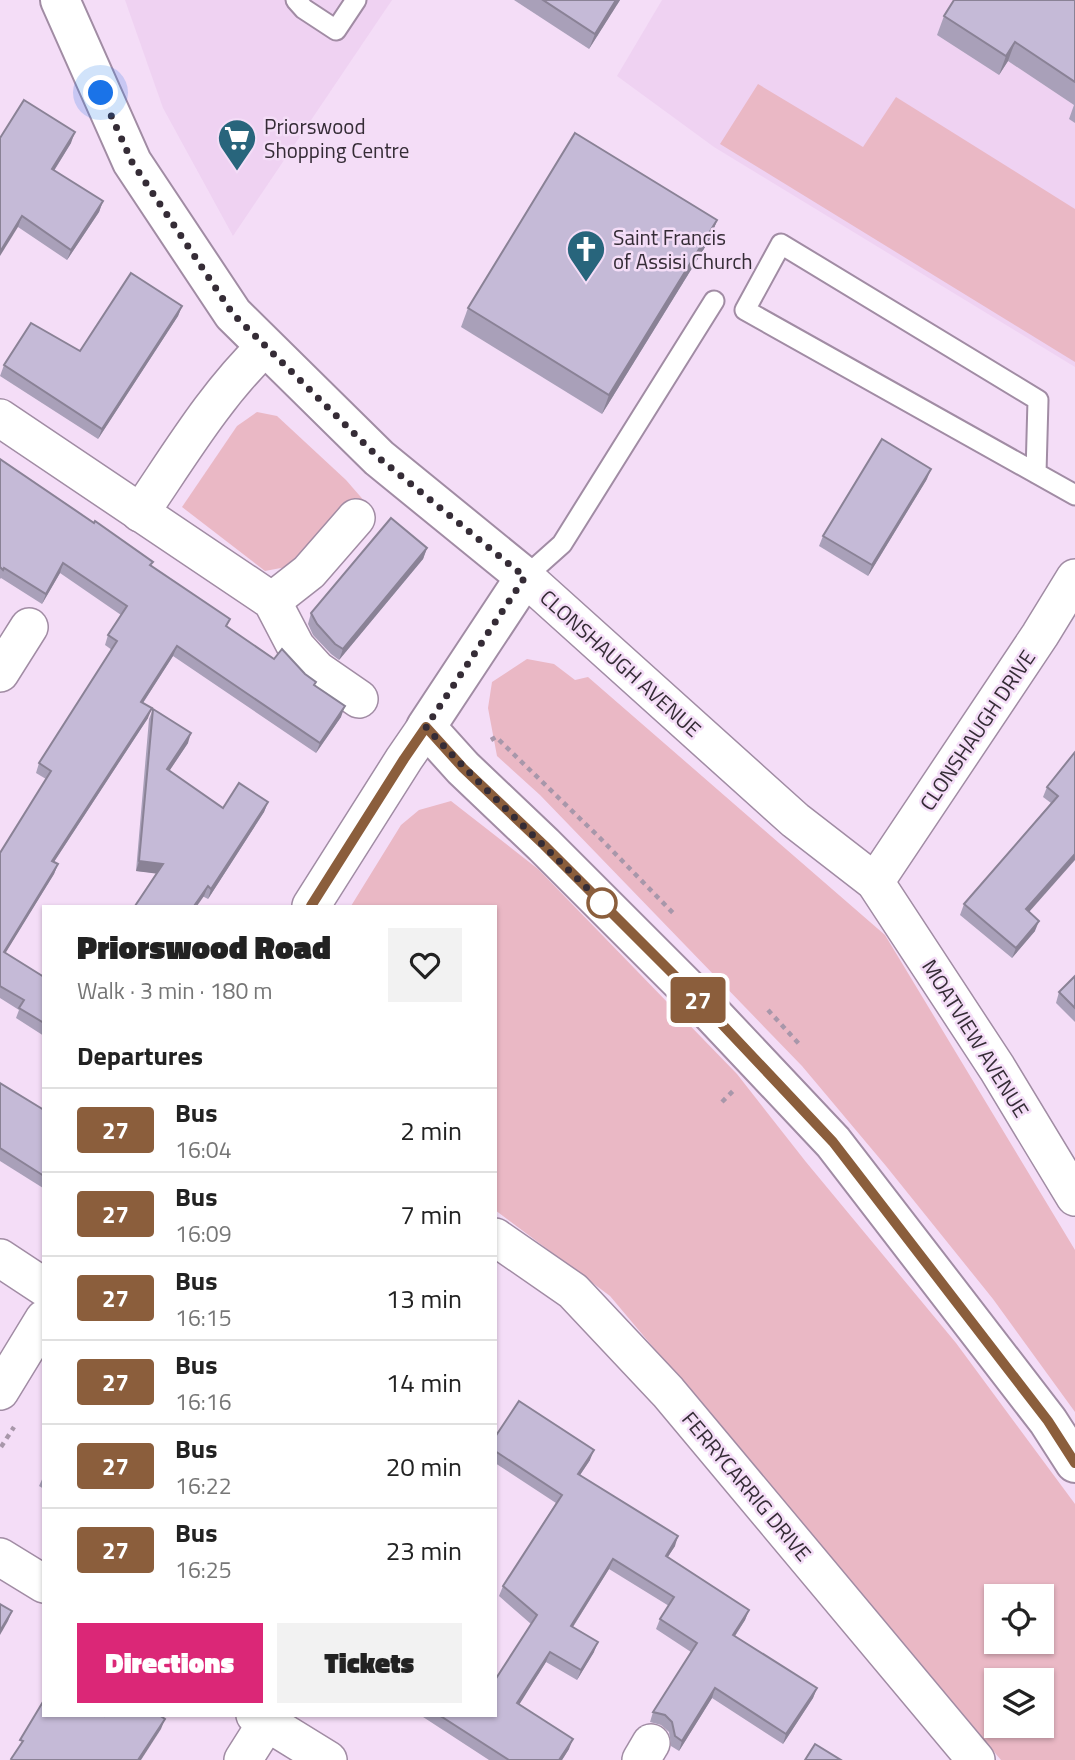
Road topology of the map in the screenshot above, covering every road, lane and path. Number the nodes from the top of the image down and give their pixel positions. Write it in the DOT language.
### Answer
graph roads {
  1 [pos="60,0"];
  2 [pos="296,0"];
  3 [pos="356,0"];
  4 [pos="714,301"];
  5 [pos="265,347"];
  6 [pos="0,418"];
  7 [pos="1036,473"];
  8 [pos="1075,495"];
  9 [pos="141,513"];
  10 [pos="356,518"];
  11 [pos="525,577"];
  12 [pos="1075,578"];
  13 [pos="272,601"];
  14 [pos="29,627"];
  15 [pos="0,673"];
  16 [pos="359,699"];
  17 [pos="426,727"];
  18 [pos="876,881"];
  19 [pos="312,905"];
  20 [pos="1075,1197"];
  21 [pos="497,1238"];
  22 [pos="0,1258"];
  23 [pos="42,1286"];
  24 [pos="42,1322"];
  25 [pos="0,1391"];
  26 [pos="1075,1463"];
  27 [pos="0,1557"];
  28 [pos="42,1583"];
  29 [pos="261,1719"];
  30 [pos="243,1760"];
  31 [pos="328,1760"];
  32 [pos="976,1760"];
  1 -- 5 [label="street, CLONSHAUGH AVENUE"];
  2 -- 3 [label="lane"];
  4 -- 11 [label="lane"];
  5 -- 9 [label="street"];
  5 -- 11 [label="street, CLONSHAUGH AVENUE"];
  6 -- 9 [label="street"];
  7 -- 7 [label="lane"];
  7 -- 8 [label="lane"];
  9 -- 13 [label="street"];
  10 -- 13 [label="street"];
  11 -- 17 [label="street"];
  11 -- 18 [label="street, CLONSHAUGH AVENUE"];
  12 -- 18 [label="street, CLONSHAUGH DRIVE"];
  13 -- 16 [label="street"];
  14 -- 15 [label="street"];
  17 -- 19 [label="street"];
  17 -- 26 [label="street"];
  18 -- 20 [label="street, MOATVIEW AVENUE"];
  21 -- 32 [label="street, FERRYCARRIG DRIVE"];
  22 -- 23 [label="street"];
  24 -- 25 [label="street"];
  27 -- 28 [label="street"];
  29 -- 30 [label="street"];
  29 -- 31 [label="street"];
}
